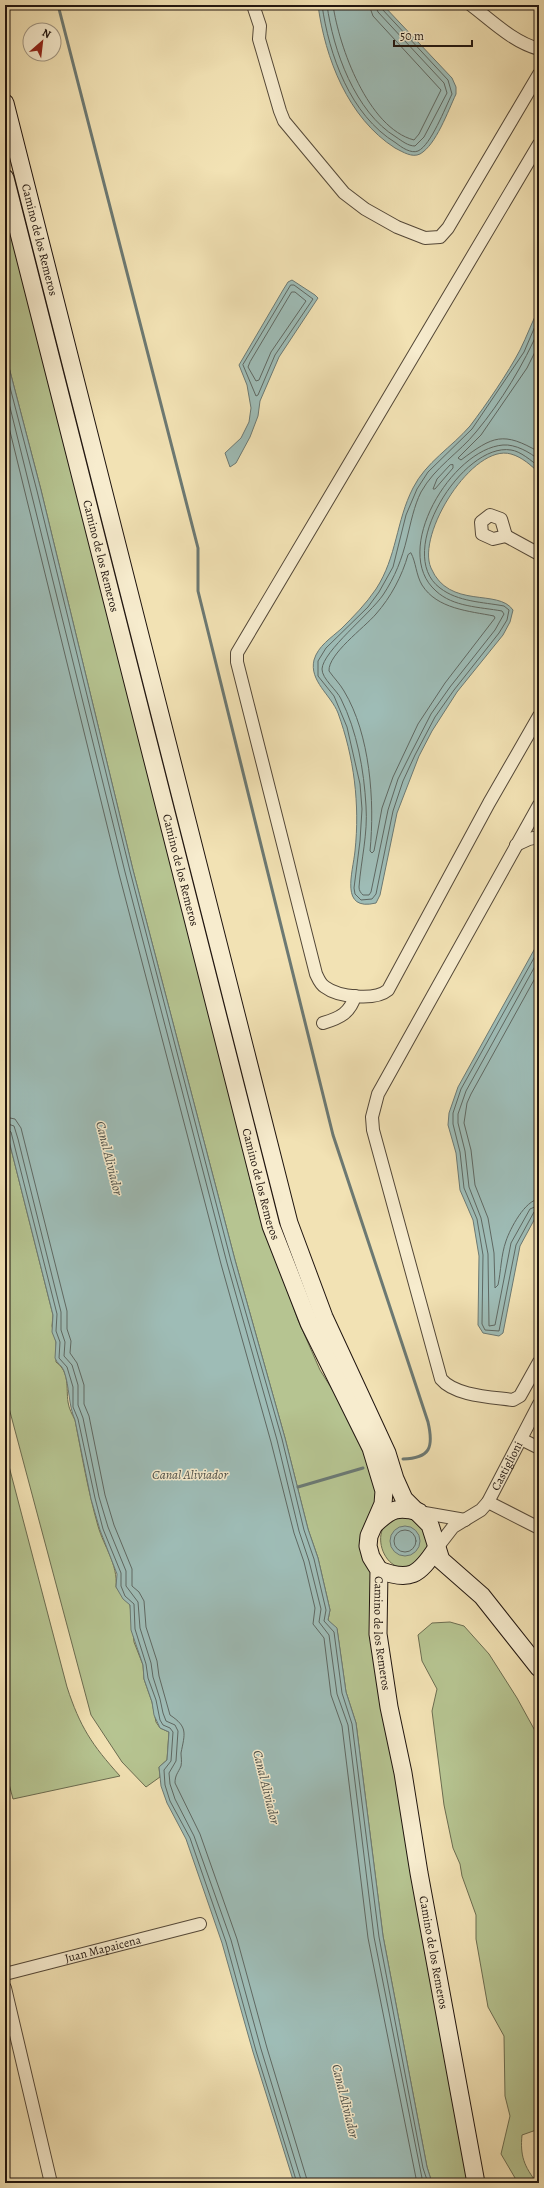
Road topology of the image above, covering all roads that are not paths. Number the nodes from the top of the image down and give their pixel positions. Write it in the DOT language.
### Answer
graph roads {
  1 [pos="253,5"];
  2 [pos="471,5"];
  3 [pos="539,49"];
  4 [pos="539,74"];
  5 [pos="5,103"];
  6 [pos="539,144"];
  7 [pos="5,178"];
  8 [pos="506,536"];
  9 [pos="539,554"];
  10 [pos="539,716"];
  11 [pos="539,805"];
  12 [pos="539,837"];
  13 [pos="516,845"];
  14 [pos="356,996"];
  15 [pos="324,1022"];
  16 [pos="539,1362"];
  17 [pos="539,1404"];
  18 [pos="521,1439"];
  19 [pos="539,1448"];
  20 [pos="488,1502"];
  21 [pos="419,1512"];
  22 [pos="465,1520"];
  23 [pos="373,1526"];
  24 [pos="539,1528"];
  25 [pos="436,1549"];
  26 [pos="379,1570"];
  27 [pos="539,1668"];
  28 [pos="200,1924"];
  29 [pos="5,1974"];
  30 [pos="5,1988"];
  31 [pos="51,2183"];
  32 [pos="476,2183"];
  1 -- 4 [label="street"];
  2 -- 3 [label="street"];
  5 -- 21 [label="main road, Camino de los Remeros"];
  6 -- 14 [label="street"];
  7 -- 23 [label="main road, Camino de los Remeros"];
  8 -- 9 [label="street"];
  10 -- 14 [label="street"];
  11 -- 13 [label="street"];
  12 -- 13 [label="street"];
  13 -- 16 [label="street"];
  14 -- 15 [label="street"];
  17 -- 18 [label="street, Castiglioni"];
  18 -- 19 [label="street"];
  18 -- 20 [label="street, Castiglioni"];
  20 -- 22 [label="street, Castiglioni"];
  20 -- 24 [label="street"];
  21 -- 22 [label="street"];
  21 -- 23 [label="main road"];
  21 -- 25 [label="main road, Camino de los Remeros"];
  22 -- 25 [label="street, Castiglioni"];
  23 -- 26 [label="main road, Camino de los Remeros"];
  25 -- 26 [label="main road"];
  25 -- 27 [label="main road, Camino de los Remeros"];
  26 -- 32 [label="main road, Camino de los Remeros"];
  28 -- 29 [label="street, Juan Mapaicena"];
  30 -- 31 [label="street"];
}
